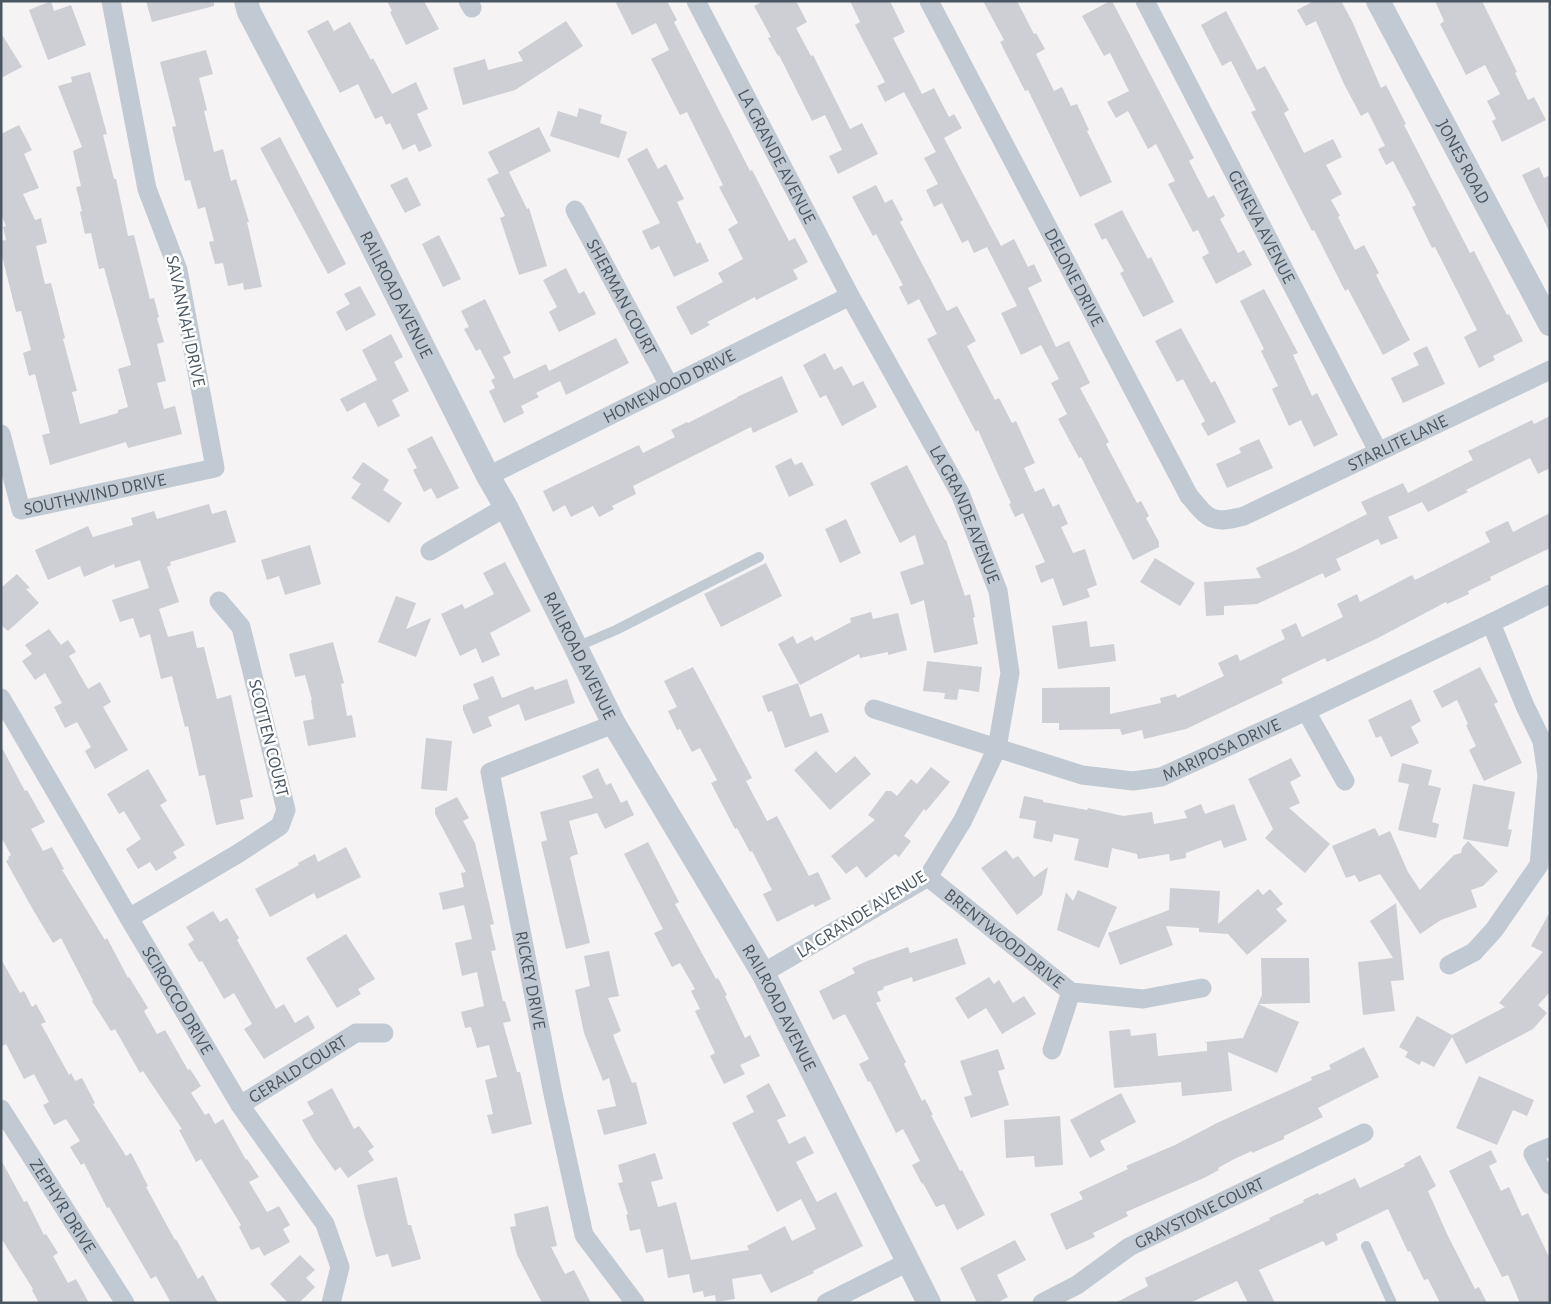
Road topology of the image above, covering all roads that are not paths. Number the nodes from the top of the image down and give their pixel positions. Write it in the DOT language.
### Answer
graph roads {
  1 [pos="111,1"];
  2 [pos="246,1"];
  3 [pos="696,1"];
  4 [pos="928,1"];
  5 [pos="1145,1"];
  6 [pos="1378,1"];
  7 [pos="575,210"];
  8 [pos="850,296"];
  9 [pos="1550,324"];
  10 [pos="1550,370"];
  11 [pos="669,385"];
  12 [pos="1,434"];
  13 [pos="1378,451"];
  14 [pos="215,468"];
  15 [pos="488,476"];
  16 [pos="506,507"];
  17 [pos="1244,516"];
  18 [pos="430,550"];
  19 [pos="759,557"];
  20 [pos="1550,594"];
  21 [pos="219,601"];
  22 [pos="1491,623"];
  23 [pos="576,647"];
  24 [pos="1,698"];
  25 [pos="874,709"];
  26 [pos="1306,711"];
  27 [pos="614,724"];
  28 [pos="997,748"];
  29 [pos="1345,780"];
  30 [pos="1544,867"];
  31 [pos="928,877"];
  32 [pos="128,918"];
  33 [pos="1449,965"];
  34 [pos="763,973"];
  35 [pos="1202,988"];
  36 [pos="1071,992"];
  37 [pos="384,1033"];
  38 [pos="1052,1050"];
  39 [pos="240,1105"];
  40 [pos="1,1109"];
  41 [pos="1364,1133"];
  42 [pos="1550,1147"];
  43 [pos="1550,1186"];
  44 [pos="1366,1246"];
  45 [pos="908,1262"];
  46 [pos="125,1303"];
  47 [pos="332,1303"];
  48 [pos="635,1303"];
  49 [pos="826,1303"];
  50 [pos="929,1303"];
  51 [pos="1042,1303"];
  52 [pos="1392,1303"];
  1 -- 14 [label="street, SAVANNAH DRIVE"];
  2 -- 15 [label="street, RAILROAD AVENUE"];
  3 -- 8 [label="street, LA GRANDE AVENUE"];
  4 -- 17 [label="street, DELONE DRIVE"];
  5 -- 13 [label="street, GENEVA AVENUE"];
  6 -- 9 [label="street, JONES ROAD"];
  7 -- 11 [label="street, SHERMAN COURT"];
  8 -- 11 [label="street, HOMEWOOD DRIVE"];
  8 -- 28 [label="street, LA GRANDE AVENUE"];
  10 -- 13 [label="street, STARLITE LANE"];
  11 -- 15 [label="street, HOMEWOOD DRIVE"];
  12 -- 14 [label="street, SOUTHWIND DRIVE"];
  13 -- 17 [label="street, STARLITE LANE"];
  15 -- 16 [label="street, RAILROAD AVENUE"];
  16 -- 18 [label="street"];
  16 -- 23 [label="street, RAILROAD AVENUE"];
  19 -- 23 [label="lane"];
  20 -- 22 [label="street, MARIPOSA DRIVE"];
  21 -- 32 [label="street, SCOTTEN COURT"];
  22 -- 26 [label="street, MARIPOSA DRIVE"];
  22 -- 30 [label="street"];
  23 -- 27 [label="street, RAILROAD AVENUE"];
  24 -- 32 [label="street, SCIROCCO DRIVE"];
  25 -- 28 [label="street, MARIPOSA DRIVE"];
  26 -- 28 [label="street, MARIPOSA DRIVE"];
  26 -- 29 [label="street"];
  27 -- 34 [label="street, RAILROAD AVENUE"];
  27 -- 48 [label="street, RICKEY DRIVE"];
  28 -- 31 [label="street, LA GRANDE AVENUE"];
  30 -- 33 [label="street"];
  31 -- 34 [label="street, LA GRANDE AVENUE"];
  31 -- 36 [label="street, BRENTWOOD DRIVE"];
  32 -- 39 [label="street, SCIROCCO DRIVE"];
  34 -- 45 [label="street, RAILROAD AVENUE"];
  35 -- 36 [label="street, BRENTWOOD DRIVE"];
  36 -- 38 [label="street"];
  37 -- 39 [label="street, GERALD COURT"];
  39 -- 47 [label="street, SCIROCCO DRIVE"];
  40 -- 46 [label="street, ZEPHYR DRIVE"];
  41 -- 51 [label="street, GRAYSTONE COURT"];
  42 -- 43 [label="street"];
  44 -- 52 [label="lane"];
  45 -- 49 [label="street"];
  45 -- 50 [label="street, RAILROAD AVENUE"];
}
